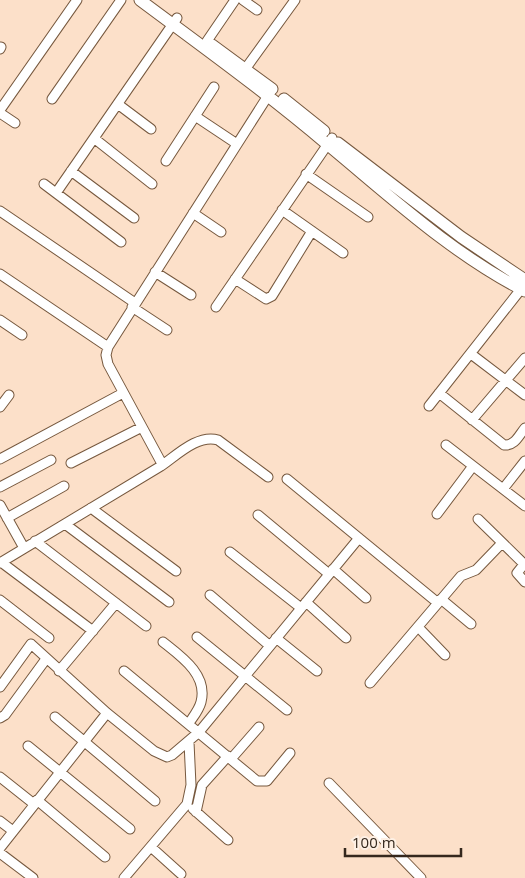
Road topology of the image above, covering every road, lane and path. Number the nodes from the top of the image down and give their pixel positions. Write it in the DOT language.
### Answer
graph roads {
  1 [pos="77,0"];
  2 [pos="120,0"];
  3 [pos="140,0"];
  4 [pos="153,0"];
  5 [pos="236,0"];
  6 [pos="244,0"];
  7 [pos="295,0"];
  8 [pos="257,10"];
  9 [pos="175,22"];
  10 [pos="207,41"];
  11 [pos="246,68"];
  12 [pos="214,87"];
  13 [pos="270,92"];
  14 [pos="52,100"];
  15 [pos="119,105"];
  16 [pos="0,111"];
  17 [pos="195,116"];
  18 [pos="15,123"];
  19 [pos="151,129"];
  20 [pos="94,138"];
  21 [pos="329,140"];
  22 [pos="237,144"];
  23 [pos="166,161"];
  24 [pos="71,171"];
  25 [pos="306,174"];
  26 [pos="44,184"];
  27 [pos="152,184"];
  28 [pos="56,193"];
  29 [pos="282,210"];
  30 [pos="0,211"];
  31 [pos="193,213"];
  32 [pos="368,217"];
  33 [pos="134,218"];
  34 [pos="312,231"];
  35 [pos="221,232"];
  36 [pos="121,242"];
  37 [pos="343,253"];
  38 [pos="155,272"];
  39 [pos="0,274"];
  40 [pos="235,279"];
  41 [pos="524,282"];
  42 [pos="191,295"];
  43 [pos="134,305"];
  44 [pos="216,307"];
  45 [pos="0,320"];
  46 [pos="167,330"];
  47 [pos="22,335"];
  48 [pos="108,348"];
  49 [pos="471,354"];
  50 [pos="525,358"];
  51 [pos="506,381"];
  52 [pos="123,393"];
  53 [pos="439,393"];
  54 [pos="9,395"];
  55 [pos="525,396"];
  56 [pos="429,406"];
  57 [pos="0,407"];
  58 [pos="472,420"];
  59 [pos="142,427"];
  60 [pos="525,428"];
  61 [pos="446,445"];
  62 [pos="0,459"];
  63 [pos="51,460"];
  64 [pos="525,462"];
  65 [pos="71,464"];
  66 [pos="161,466"];
  67 [pos="473,466"];
  68 [pos="268,477"];
  69 [pos="287,479"];
  70 [pos="64,486"];
  71 [pos="0,487"];
  72 [pos="503,489"];
  73 [pos="0,505"];
  74 [pos="525,506"];
  75 [pos="91,508"];
  76 [pos="437,514"];
  77 [pos="258,515"];
  78 [pos="7,518"];
  79 [pos="478,519"];
  80 [pos="65,524"];
  81 [pos="359,538"];
  82 [pos="35,541"];
  83 [pos="502,543"];
  84 [pos="24,548"];
  85 [pos="230,552"];
  86 [pos="0,562"];
  87 [pos="525,563"];
  88 [pos="176,571"];
  89 [pos="331,572"];
  90 [pos="525,582"];
  91 [pos="210,595"];
  92 [pos="366,598"];
  93 [pos="0,600"];
  94 [pos="440,601"];
  95 [pos="169,602"];
  96 [pos="116,604"];
  97 [pos="303,605"];
  98 [pos="471,624"];
  99 [pos="146,626"];
  100 [pos="418,627"];
  101 [pos="93,630"];
  102 [pos="49,638"];
  103 [pos="197,638"];
  104 [pos="276,638"];
  105 [pos="346,638"];
  106 [pos="163,642"];
  107 [pos="270,646"];
  108 [pos="445,655"];
  109 [pos="46,659"];
  110 [pos="59,671"];
  111 [pos="124,671"];
  112 [pos="318,671"];
  113 [pos="246,675"];
  114 [pos="370,683"];
  115 [pos="0,687"];
  116 [pos="287,710"];
  117 [pos="107,713"];
  118 [pos="55,717"];
  119 [pos="0,718"];
  120 [pos="189,724"];
  121 [pos="259,727"];
  122 [pos="199,732"];
  123 [pos="84,742"];
  124 [pos="189,742"];
  125 [pos="28,746"];
  126 [pos="290,753"];
  127 [pos="229,757"];
  128 [pos="60,772"];
  129 [pos="0,777"];
  130 [pos="329,783"];
  131 [pos="155,801"];
  132 [pos="36,802"];
  133 [pos="187,804"];
  134 [pos="196,812"];
  135 [pos="0,821"];
  136 [pos="130,829"];
  137 [pos="13,831"];
  138 [pos="228,840"];
  139 [pos="151,847"];
  140 [pos="0,848"];
  141 [pos="0,853"];
  142 [pos="105,857"];
  143 [pos="181,874"];
  144 [pos="33,878"];
  145 [pos="124,878"];
  146 [pos="421,878"];
  1 -- 16 [label="street"];
  2 -- 14 [label="street"];
  3 -- 9 [label="main road"];
  4 -- 9 [label="main road"];
  5 -- 10 [label="street"];
  6 -- 8 [label="street"];
  7 -- 11 [label="street"];
  9 -- 10 [label="main road"];
  9 -- 13 [label="main road"];
  9 -- 15 [label="street"];
  10 -- 11 [label="main road"];
  11 -- 13 [label="main road"];
  12 -- 17 [label="street"];
  13 -- 21 [label="main road"];
  13 -- 22 [label="street"];
  15 -- 19 [label="street"];
  15 -- 20 [label="street"];
  16 -- 18 [label="street"];
  17 -- 22 [label="street"];
  17 -- 23 [label="street"];
  20 -- 24 [label="street"];
  20 -- 27 [label="street"];
  21 -- 25 [label="street"];
  21 -- 41 [label="main road"];
  22 -- 31 [label="street"];
  24 -- 28 [label="street"];
  24 -- 33 [label="street"];
  25 -- 29 [label="street"];
  25 -- 32 [label="street"];
  26 -- 28 [label="street"];
  28 -- 36 [label="street"];
  29 -- 34 [label="street"];
  29 -- 40 [label="street"];
  30 -- 43 [label="street"];
  31 -- 35 [label="street"];
  31 -- 38 [label="street"];
  34 -- 37 [label="street"];
  34 -- 40 [label="street"];
  38 -- 42 [label="street"];
  38 -- 43 [label="street"];
  39 -- 48 [label="street"];
  40 -- 44 [label="street"];
  41 -- 49 [label="street"];
  43 -- 46 [label="street"];
  43 -- 48 [label="street"];
  45 -- 47 [label="street"];
  48 -- 52 [label="street"];
  49 -- 51 [label="street"];
  49 -- 53 [label="street"];
  50 -- 51 [label="street"];
  51 -- 55 [label="street"];
  51 -- 58 [label="street"];
  52 -- 59 [label="street"];
  52 -- 62 [label="street"];
  53 -- 56 [label="street"];
  53 -- 58 [label="street"];
  54 -- 57 [label="street"];
  58 -- 60 [label="street"];
  59 -- 65 [label="street"];
  59 -- 66 [label="street"];
  61 -- 67 [label="street"];
  63 -- 71 [label="street"];
  64 -- 72 [label="street"];
  66 -- 68 [label="street"];
  66 -- 75 [label="street"];
  67 -- 72 [label="street"];
  67 -- 76 [label="street"];
  69 -- 81 [label="street"];
  70 -- 78 [label="street"];
  72 -- 74 [label="street"];
  73 -- 78 [label="street"];
  75 -- 80 [label="street"];
  75 -- 88 [label="street"];
  77 -- 89 [label="street"];
  78 -- 84 [label="street"];
  79 -- 83 [label="street"];
  80 -- 82 [label="street"];
  80 -- 95 [label="street"];
  81 -- 89 [label="street"];
  81 -- 94 [label="street"];
  82 -- 84 [label="street"];
  82 -- 96 [label="street"];
  83 -- 87 [label="street"];
  83 -- 94 [label="street"];
  84 -- 86 [label="street"];
  85 -- 97 [label="street"];
  86 -- 101 [label="street"];
  87 -- 90 [label="street"];
  89 -- 92 [label="street"];
  89 -- 97 [label="street"];
  91 -- 107 [label="street"];
  93 -- 102 [label="street"];
  94 -- 98 [label="street"];
  94 -- 100 [label="street"];
  96 -- 99 [label="street"];
  96 -- 101 [label="street"];
  97 -- 104 [label="street"];
  97 -- 105 [label="street"];
  100 -- 108 [label="street"];
  100 -- 114 [label="street"];
  101 -- 110 [label="street"];
  103 -- 113 [label="street"];
  104 -- 107 [label="street"];
  104 -- 112 [label="street"];
  106 -- 120 [label="street"];
  107 -- 113 [label="street"];
  109 -- 110 [label="street"];
  109 -- 115 [label="street"];
  109 -- 119 [label="street"];
  110 -- 117 [label="street"];
  111 -- 120 [label="street"];
  113 -- 116 [label="street"];
  113 -- 122 [label="street"];
  117 -- 123 [label="street"];
  117 -- 124 [label="street"];
  118 -- 123 [label="street"];
  120 -- 122 [label="street"];
  121 -- 127 [label="street"];
  122 -- 124 [label="street"];
  122 -- 127 [label="street"];
  123 -- 128 [label="street"];
  123 -- 131 [label="street"];
  124 -- 133 [label="street"];
  125 -- 128 [label="street"];
  126 -- 127 [label="street"];
  127 -- 134 [label="street"];
  128 -- 132 [label="street"];
  128 -- 136 [label="street"];
  129 -- 132 [label="street"];
  130 -- 146 [label="street"];
  132 -- 137 [label="street"];
  132 -- 142 [label="street"];
  133 -- 134 [label="street"];
  133 -- 139 [label="street"];
  134 -- 138 [label="street"];
  135 -- 137 [label="street"];
  137 -- 140 [label="street"];
  139 -- 143 [label="street"];
  139 -- 145 [label="street"];
  141 -- 144 [label="street"];
}
